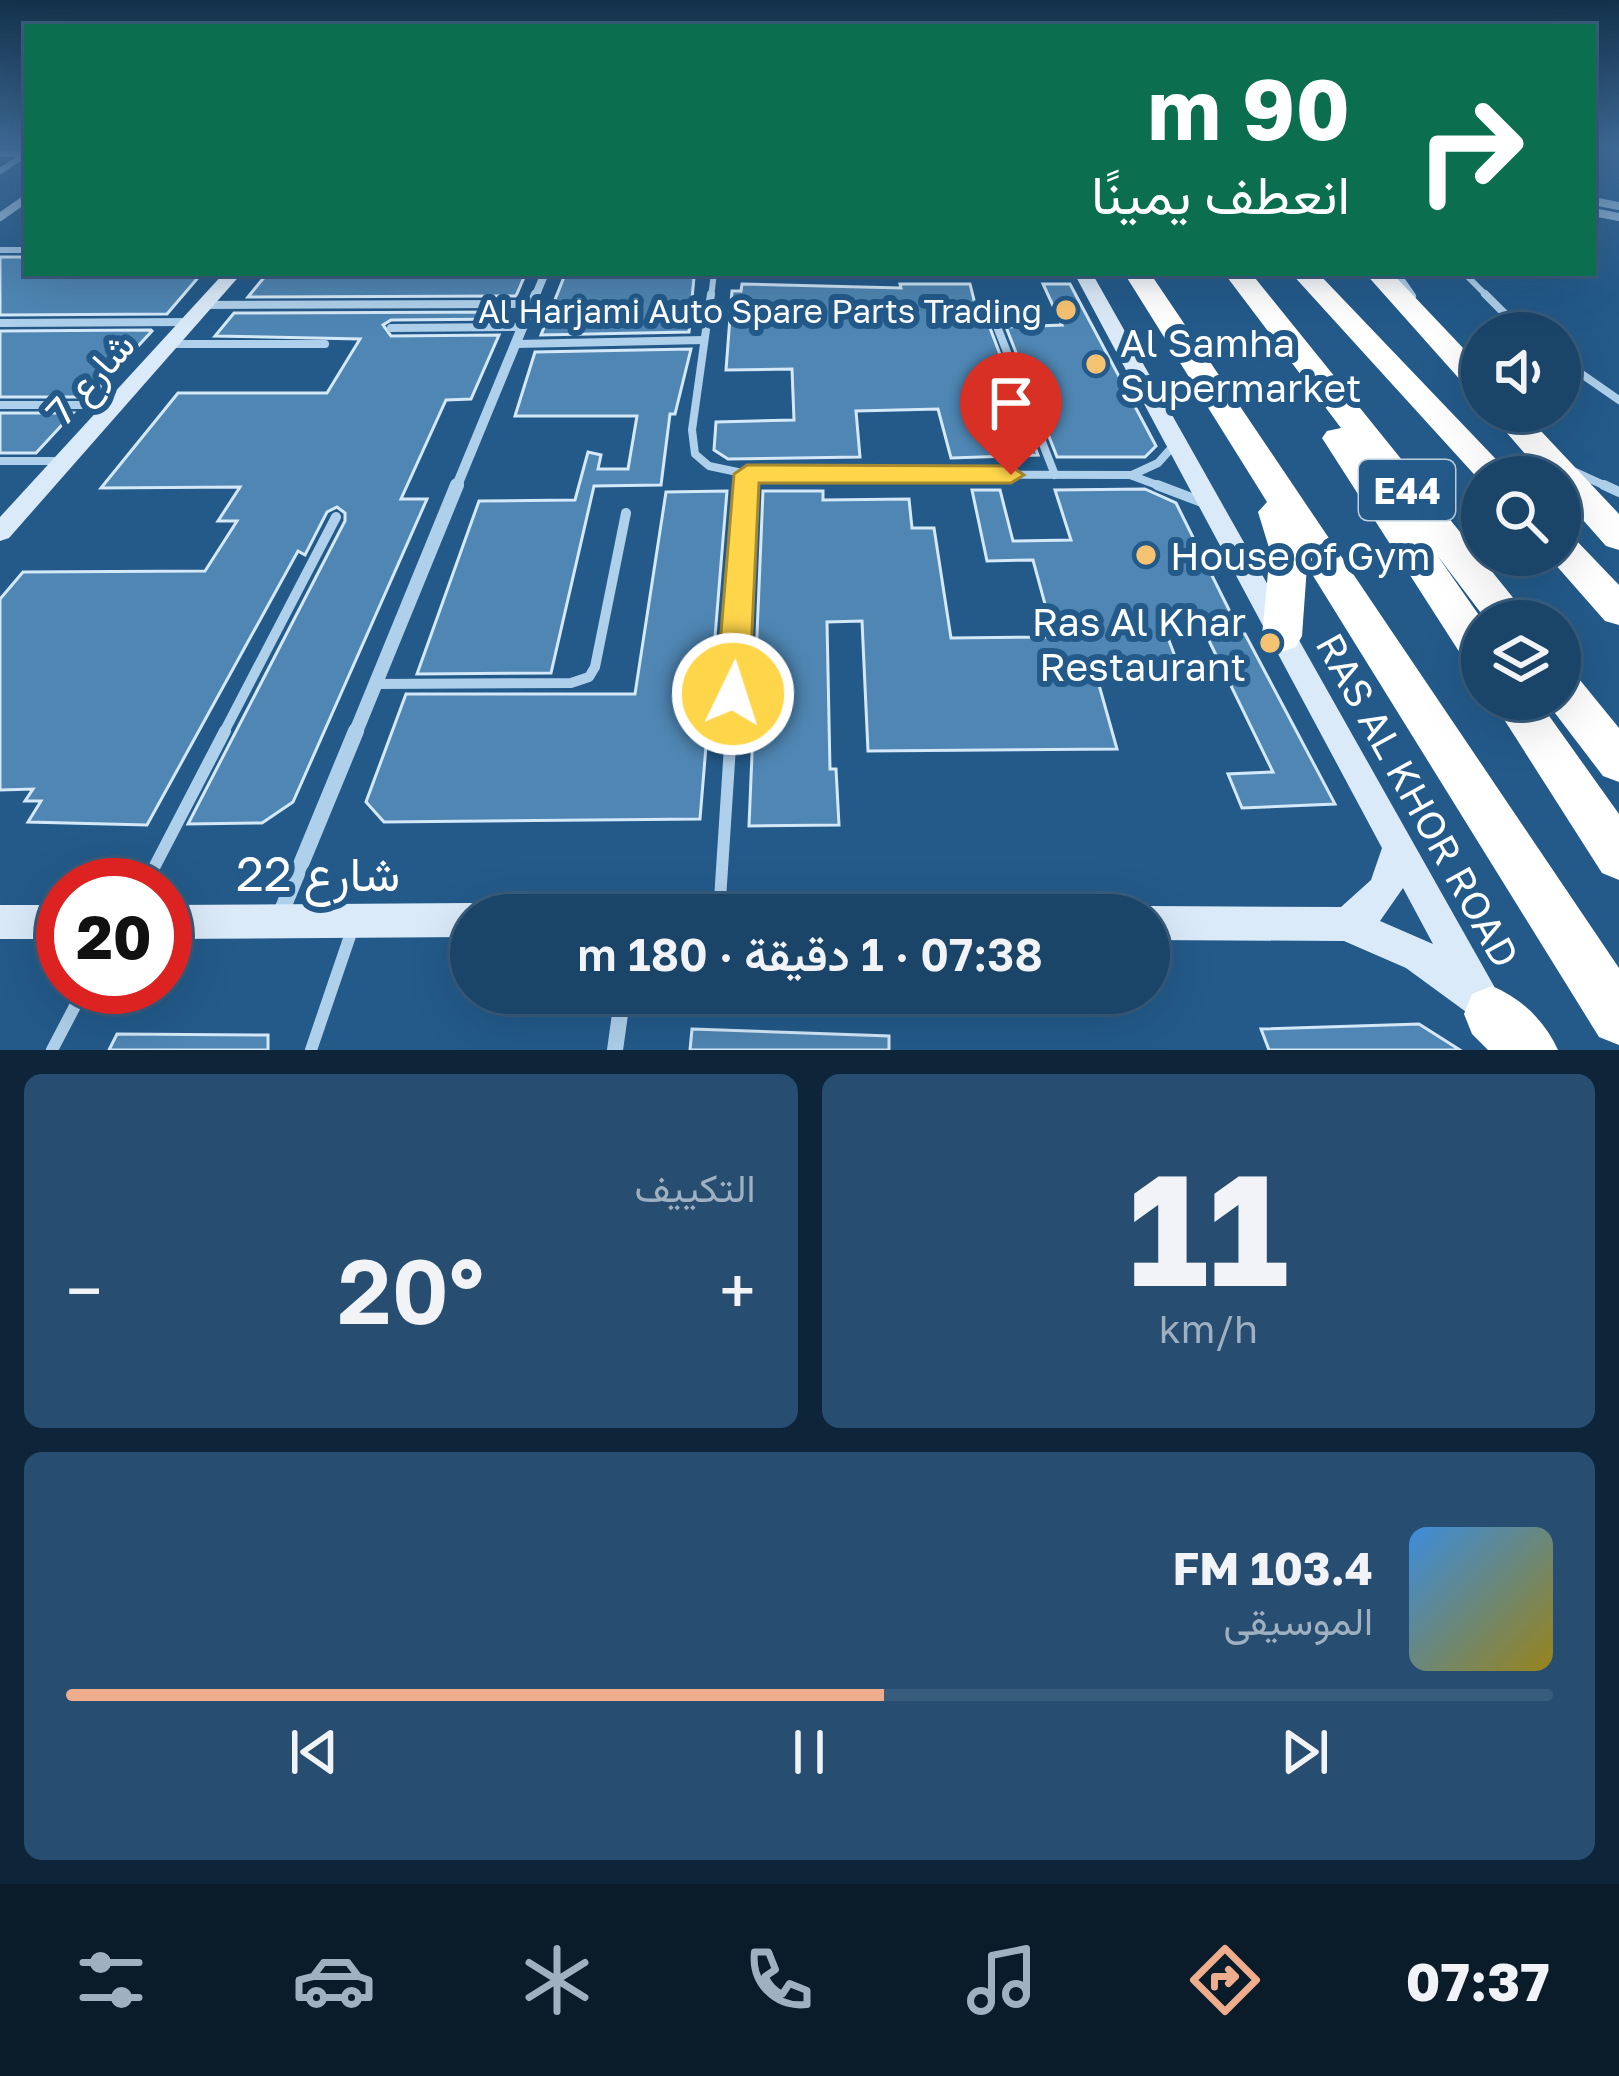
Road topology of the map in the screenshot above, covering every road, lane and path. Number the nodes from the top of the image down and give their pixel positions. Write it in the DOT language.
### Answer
graph roads {
  1 [pos="230,276"];
  2 [pos="544,276"];
  3 [pos="714,276"];
  4 [pos="1085,276"];
  5 [pos="1139,276"];
  6 [pos="1240,276"];
  7 [pos="1307,276"];
  8 [pos="1381,276"];
  9 [pos="1398,276"];
  10 [pos="1467,276"];
  11 [pos="532,304"];
  12 [pos="204,305"];
  13 [pos="1502,312"];
  14 [pos="188,322"];
  15 [pos="0,323"];
  16 [pos="523,327"];
  17 [pos="391,328"];
  18 [pos="998,328"];
  19 [pos="704,340"];
  20 [pos="169,344"];
  21 [pos="325,344"];
  22 [pos="516,344"];
  23 [pos="1304,359"];
  24 [pos="1461,360"];
  25 [pos="1461,363"];
  26 [pos="1581,374"];
  27 [pos="1619,400"];
  28 [pos="0,405"];
  29 [pos="114,405"];
  30 [pos="1233,423"];
  31 [pos="1524,432"];
  32 [pos="1175,444"];
  33 [pos="1543,453"];
  34 [pos="1476,456"];
  35 [pos="0,461"];
  36 [pos="63,461"];
  37 [pos="747,474"];
  38 [pos="1055,475"];
  39 [pos="1130,475"];
  40 [pos="1619,492"];
  41 [pos="1207,504"];
  42 [pos="626,513"];
  43 [pos="336,517"];
  44 [pos="3,525"];
  45 [pos="1619,537"];
  46 [pos="1581,569"];
  47 [pos="1493,600"];
  48 [pos="1619,610"];
  49 [pos="1461,621"];
  50 [pos="1282,636"];
  51 [pos="376,684"];
  52 [pos="1581,714"];
  53 [pos="1528,720"];
  54 [pos="1619,762"];
  55 [pos="1399,844"];
  56 [pos="1619,856"];
  57 [pos="159,858"];
  58 [pos="719,894"];
  59 [pos="450,920"];
  60 [pos="355,921"];
  61 [pos="0,922"];
  62 [pos="36,922"];
  63 [pos="192,922"];
  64 [pos="277,922"];
  65 [pos="1170,923"];
  66 [pos="1344,924"];
  67 [pos="71,1014"];
  68 [pos="620,1014"];
  69 [pos="1619,1017"];
  70 [pos="1510,1038"];
  71 [pos="52,1050"];
  72 [pos="311,1050"];
  73 [pos="615,1050"];
  1 -- 12 [label="street, شارع 7"];
  2 -- 11 [label="street"];
  3 -- 19 [label="lane"];
  4 -- 32 [label="street, RAS AL KHOR ROAD"];
  5 -- 30 [label="highway"];
  6 -- 23 [label="highway, E44"];
  7 -- 34 [label="highway, E44"];
  8 -- 25 [label="highway"];
  9 -- 24 [label="street"];
  10 -- 13 [label="lane"];
  11 -- 12 [label="lane"];
  11 -- 16 [label="street"];
  12 -- 14 [label="street, شارع 7"];
  14 -- 15 [label="lane"];
  14 -- 20 [label="street, شارع 7"];
  16 -- 17 [label="lane"];
  16 -- 22 [label="street"];
  18 -- 38 [label="lane"];
  19 -- 22 [label="lane"];
  19 -- 37 [label="lane"];
  20 -- 21 [label="lane"];
  20 -- 29 [label="street, شارع 7"];
  22 -- 51 [label="street"];
  23 -- 47 [label="highway, E44"];
  23 -- 49 [label="highway"];
  26 -- 27 [label="lane"];
  28 -- 29 [label="lane"];
  29 -- 36 [label="street, شارع 7"];
  30 -- 50 [label="highway"];
  30 -- 69 [label="highway"];
  31 -- 33 [label="highway"];
  32 -- 39 [label="lane"];
  32 -- 41 [label="street, RAS AL KHOR ROAD"];
  33 -- 40 [label="lane"];
  33 -- 45 [label="highway"];
  35 -- 36 [label="lane"];
  36 -- 44 [label="street, شارع 7"];
  37 -- 38 [label="lane"];
  37 -- 58 [label="lane"];
  38 -- 39 [label="lane"];
  39 -- 41 [label="lane"];
  41 -- 50 [label="street, RAS AL KHOR ROAD"];
  42 -- 51 [label="lane"];
  43 -- 57 [label="lane"];
  46 -- 48 [label="highway"];
  50 -- 55 [label="street, RAS AL KHOR ROAD"];
  51 -- 64 [label="street"];
  52 -- 54 [label="highway"];
  53 -- 56 [label="highway"];
  55 -- 66 [label="street"];
  55 -- 70 [label="street, RAS AL KHOR ROAD"];
  59 -- 60 [label="street, شارع 22"];
  60 -- 64 [label="street, شارع 22"];
  60 -- 72 [label="lane"];
  61 -- 62 [label="street"];
  63 -- 64 [label="street, شارع 22"];
  65 -- 66 [label="street"];
  66 -- 70 [label="street"];
  67 -- 71 [label="lane"];
  68 -- 73 [label="street"];
}
